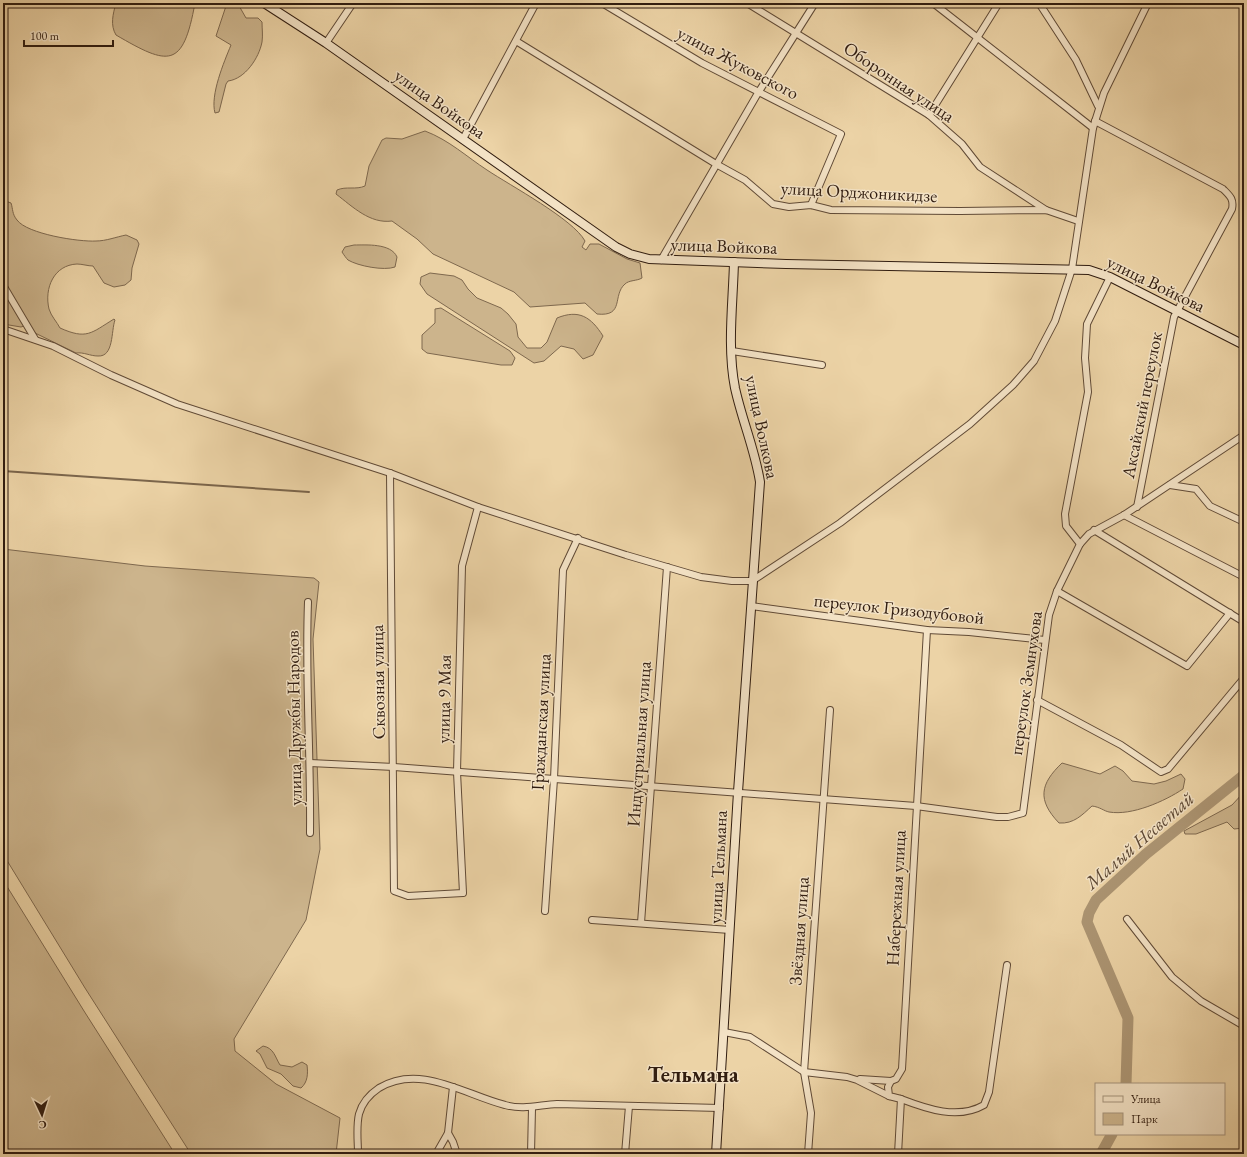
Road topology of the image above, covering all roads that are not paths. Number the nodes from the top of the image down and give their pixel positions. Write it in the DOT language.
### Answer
graph roads {
  1 [pos="353,3"];
  2 [pos="536,3"];
  3 [pos="602,3"];
  4 [pos="747,3"];
  5 [pos="815,3"];
  6 [pos="933,3"];
  7 [pos="999,3"];
  8 [pos="1039,3"];
  9 [pos="1148,3"];
  10 [pos="268,4"];
  11 [pos="796,33"];
  12 [pos="977,36"];
  13 [pos="516,41"];
  14 [pos="326,44"];
  15 [pos="758,93"];
  16 [pos="1098,106"];
  17 [pos="929,115"];
  18 [pos="1094,121"];
  19 [pos="1092,128"];
  20 [pos="463,139"];
  21 [pos="716,164"];
  22 [pos="811,205"];
  23 [pos="1046,210"];
  24 [pos="1078,221"];
  25 [pos="661,260"];
  26 [pos="734,262"];
  27 [pos="1072,269"];
  28 [pos="1110,277"];
  29 [pos="3,285"];
  30 [pos="1177,310"];
  31 [pos="3,329"];
  32 [pos="35,339"];
  33 [pos="1244,345"];
  34 [pos="732,351"];
  35 [pos="822,365"];
  36 [pos="1244,435"];
  37 [pos="390,473"];
  38 [pos="1170,486"];
  39 [pos="478,507"];
  40 [pos="1137,507"];
  41 [pos="1124,515"];
  42 [pos="1244,522"];
  43 [pos="1094,530"];
  44 [pos="578,538"];
  45 [pos="1080,544"];
  46 [pos="667,567"];
  47 [pos="1244,578"];
  48 [pos="752,581"];
  49 [pos="1057,592"];
  50 [pos="308,602"];
  51 [pos="751,606"];
  52 [pos="1230,613"];
  53 [pos="1244,622"];
  54 [pos="927,630"];
  55 [pos="1045,640"];
  56 [pos="1244,678"];
  57 [pos="1037,700"];
  58 [pos="830,710"];
  59 [pos="310,764"];
  60 [pos="394,767"];
  61 [pos="457,772"];
  62 [pos="554,779"];
  63 [pos="650,786"];
  64 [pos="738,792"];
  65 [pos="824,799"];
  66 [pos="916,806"];
  67 [pos="310,833"];
  68 [pos="463,893"];
  69 [pos="545,911"];
  70 [pos="1127,919"];
  71 [pos="592,920"];
  72 [pos="641,923"];
  73 [pos="730,930"];
  74 [pos="1007,965"];
  75 [pos="1244,1026"];
  76 [pos="724,1032"];
  77 [pos="804,1072"];
  78 [pos="847,1077"];
  79 [pos="891,1081"];
  80 [pos="453,1087"];
  81 [pos="889,1096"];
  82 [pos="901,1099"];
  83 [pos="629,1106"];
  84 [pos="532,1108"];
  85 [pos="720,1108"];
  86 [pos="448,1134"];
  87 [pos="358,1154"];
  88 [pos="436,1154"];
  89 [pos="457,1154"];
  90 [pos="531,1154"];
  91 [pos="625,1154"];
  92 [pos="716,1154"];
  93 [pos="808,1154"];
  94 [pos="898,1154"];
  1 -- 14 [label="street"];
  2 -- 13 [label="street"];
  3 -- 15 [label="street, улица Жуковского"];
  4 -- 11 [label="street, Оборонная улица"];
  5 -- 11 [label="street"];
  6 -- 12 [label="street"];
  7 -- 12 [label="street"];
  8 -- 16 [label="street"];
  9 -- 16 [label="street"];
  10 -- 14 [label="street, улица Войкова"];
  11 -- 15 [label="street"];
  11 -- 17 [label="street, Оборонная улица"];
  12 -- 17 [label="street"];
  12 -- 19 [label="street"];
  13 -- 20 [label="street"];
  13 -- 21 [label="street, улица Орджоникидзе"];
  14 -- 20 [label="street, улица Войкова"];
  15 -- 21 [label="street"];
  15 -- 22 [label="street, улица Жуковского"];
  16 -- 18 [label="street"];
  17 -- 23 [label="street, Оборонная улица"];
  18 -- 19 [label="street"];
  18 -- 30 [label="street, Аксайский переулок"];
  19 -- 24 [label="street"];
  20 -- 25 [label="street, улица Войкова"];
  21 -- 22 [label="street, улица Орджоникидзе"];
  21 -- 25 [label="street"];
  22 -- 23 [label="street, улица Орджоникидзе"];
  23 -- 24 [label="street, улица Орджоникидзе"];
  24 -- 27 [label="street"];
  25 -- 26 [label="street, улица Войкова"];
  26 -- 27 [label="street, улица Войкова"];
  26 -- 34 [label="street, улица Волкова"];
  27 -- 28 [label="street, улица Войкова"];
  27 -- 48 [label="street"];
  28 -- 30 [label="street, улица Войкова"];
  28 -- 45 [label="street"];
  29 -- 32 [label="street"];
  30 -- 33 [label="street, улица Войкова"];
  30 -- 40 [label="street, Аксайский переулок"];
  31 -- 32 [label="street"];
  32 -- 37 [label="street"];
  34 -- 35 [label="street, улица Волкова"];
  34 -- 48 [label="street, улица Волкова"];
  36 -- 38 [label="street, переулок Земнухова"];
  37 -- 39 [label="street"];
  37 -- 60 [label="street, Сквозная улица"];
  38 -- 40 [label="street, переулок Земнухова"];
  38 -- 42 [label="street"];
  39 -- 44 [label="street"];
  39 -- 61 [label="street, улица 9 Мая"];
  40 -- 41 [label="street, переулок Земнухова"];
  41 -- 43 [label="street, переулок Земнухова"];
  41 -- 47 [label="street"];
  43 -- 45 [label="street, переулок Земнухова"];
  43 -- 52 [label="street"];
  44 -- 46 [label="street"];
  44 -- 62 [label="street, Гражданская улица"];
  45 -- 49 [label="street, переулок Земнухова"];
  46 -- 48 [label="street"];
  46 -- 63 [label="street, Индустриальная улица"];
  48 -- 51 [label="street, улица Тельмана"];
  49 -- 52 [label="street"];
  49 -- 55 [label="street, переулок Земнухова"];
  50 -- 59 [label="street, улица Дружбы Народов"];
  51 -- 54 [label="street, переулок Гризодубовой"];
  51 -- 64 [label="street, улица Тельмана"];
  52 -- 53 [label="street"];
  54 -- 55 [label="street, переулок Гризодубовой"];
  54 -- 66 [label="street, Набережная улица"];
  55 -- 57 [label="street, переулок Земнухова"];
  56 -- 57 [label="street"];
  57 -- 66 [label="street, переулок Земнухова"];
  58 -- 65 [label="street, Звёздная улица"];
  59 -- 60 [label="street"];
  59 -- 67 [label="street, улица Дружбы Народов"];
  60 -- 61 [label="street"];
  60 -- 68 [label="street, Сквозная улица"];
  61 -- 62 [label="street"];
  61 -- 68 [label="street, улица 9 Мая"];
  62 -- 63 [label="street"];
  62 -- 69 [label="street, Гражданская улица"];
  63 -- 64 [label="street"];
  63 -- 72 [label="street, Индустриальная улица"];
  64 -- 65 [label="street"];
  64 -- 73 [label="street, улица Тельмана"];
  65 -- 66 [label="street"];
  65 -- 77 [label="street, Звёздная улица"];
  66 -- 79 [label="street, Набережная улица"];
  70 -- 75 [label="street"];
  71 -- 72 [label="street"];
  72 -- 73 [label="street"];
  73 -- 76 [label="street, улица Тельмана"];
  74 -- 82 [label="street"];
  76 -- 77 [label="street"];
  76 -- 85 [label="street, улица Тельмана"];
  77 -- 78 [label="street"];
  77 -- 93 [label="street, Звёздная улица"];
  78 -- 79 [label="street"];
  78 -- 81 [label="street"];
  79 -- 81 [label="street, Набережная улица"];
  80 -- 84 [label="street"];
  80 -- 86 [label="street"];
  80 -- 87 [label="street"];
  81 -- 82 [label="street"];
  82 -- 94 [label="street"];
  83 -- 84 [label="street"];
  83 -- 85 [label="street"];
  83 -- 91 [label="street"];
  84 -- 90 [label="street"];
  85 -- 92 [label="street, улица Тельмана"];
  86 -- 88 [label="street"];
  86 -- 89 [label="street"];
}
